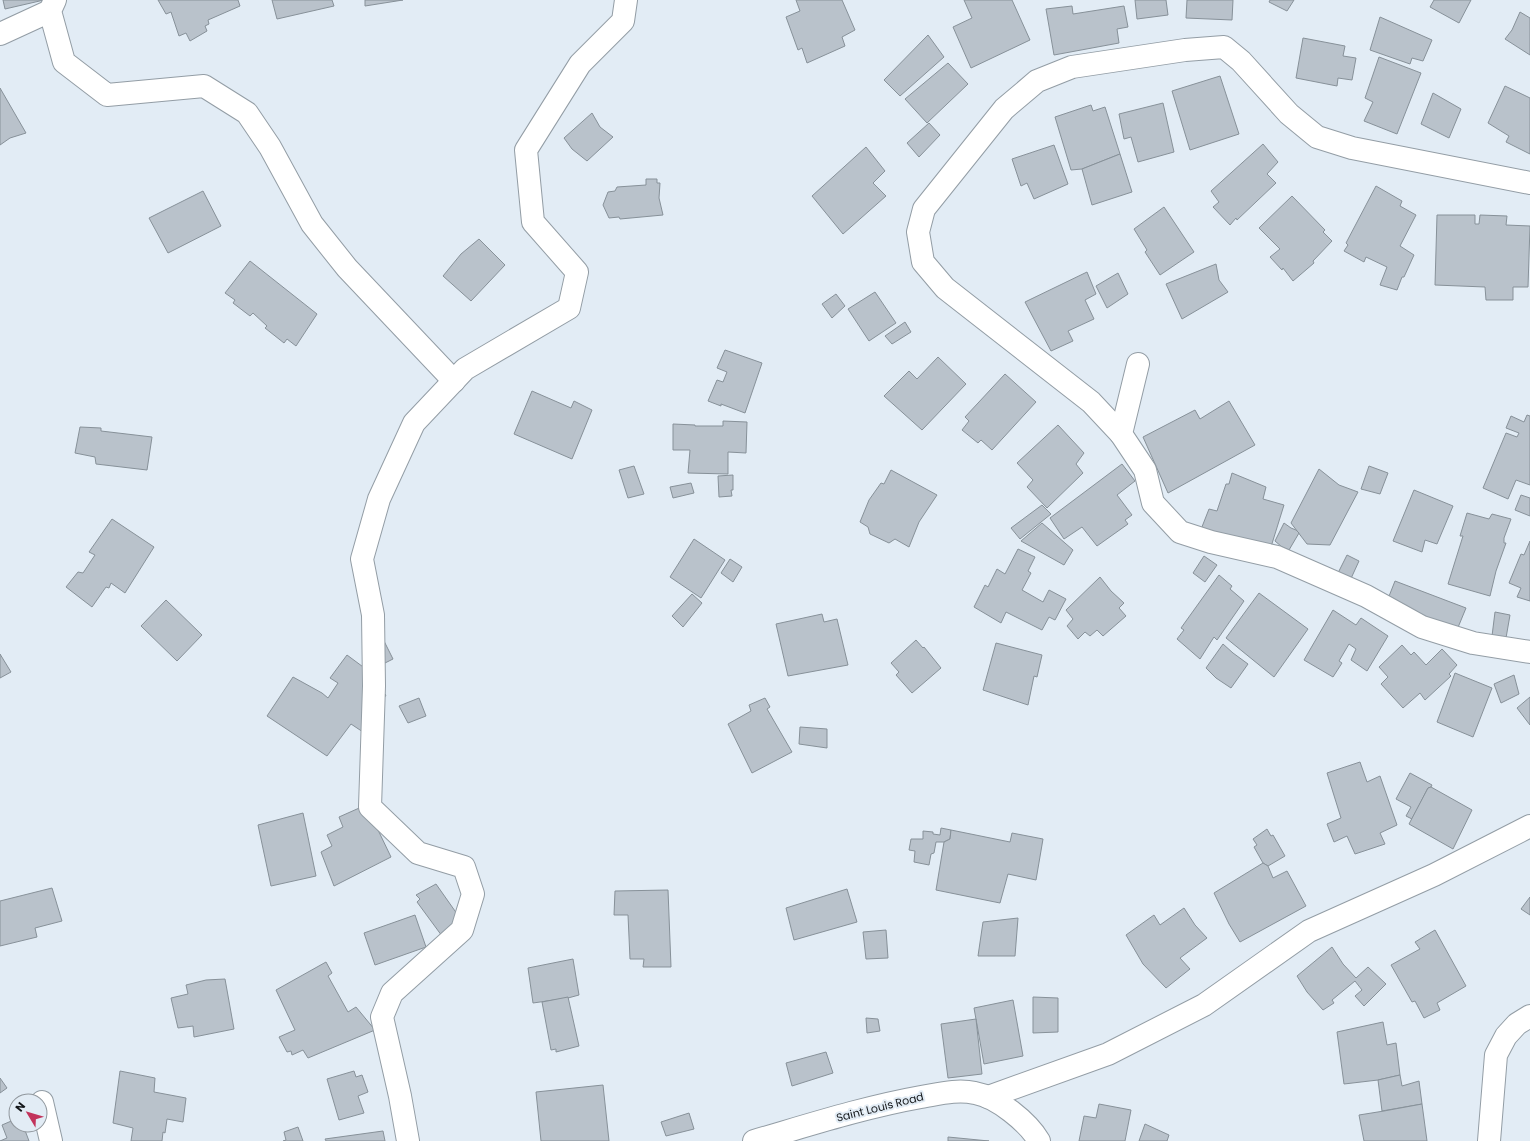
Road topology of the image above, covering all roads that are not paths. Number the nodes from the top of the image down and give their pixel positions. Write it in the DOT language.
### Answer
graph roads {
  1 [pos="626,0"];
  2 [pos="53,6"];
  3 [pos="0,34"];
  4 [pos="1530,183"];
  5 [pos="1138,364"];
  6 [pos="454,381"];
  7 [pos="1121,434"];
  8 [pos="1530,652"];
  9 [pos="1530,826"];
  10 [pos="1530,1016"];
  11 [pos="988,1097"];
  12 [pos="48,1128"];
  13 [pos="51,1141"];
  14 [pos="408,1141"];
  15 [pos="754,1141"];
  16 [pos="1039,1141"];
  17 [pos="1489,1141"];
  1 -- 6 [label="street"];
  2 -- 3 [label="street"];
  2 -- 6 [label="street"];
  4 -- 7 [label="street"];
  5 -- 7 [label="street"];
  6 -- 14 [label="street"];
  7 -- 8 [label="street"];
  9 -- 11 [label="street"];
  10 -- 17 [label="street"];
  11 -- 15 [label="street, Saint Louis Road"];
  11 -- 16 [label="street, Saint Louis Road"];
  12 -- 13 [label="street"];
}
